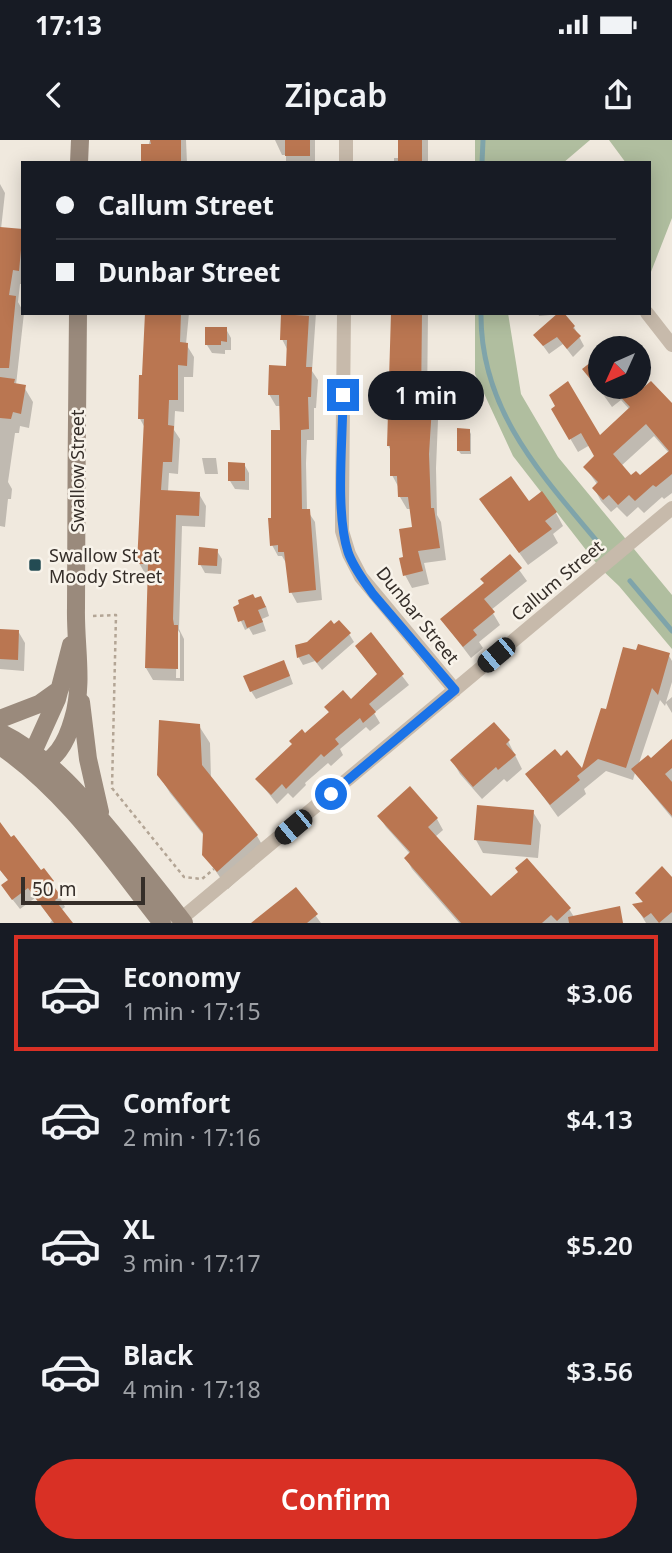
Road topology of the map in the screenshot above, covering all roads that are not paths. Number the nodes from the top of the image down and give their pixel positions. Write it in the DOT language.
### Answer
graph roads {
  1 [pos="80,140"];
  2 [pos="346,140"];
  3 [pos="79,161"];
  4 [pos="346,161"];
  5 [pos="78,315"];
  6 [pos="344,315"];
  7 [pos="649,315"];
  8 [pos="672,345"];
  9 [pos="672,508"];
  10 [pos="75,622"];
  11 [pos="79,685"];
  12 [pos="60,689"];
  13 [pos="455,690"];
  14 [pos="0,719"];
  15 [pos="0,732"];
  16 [pos="0,746"];
  17 [pos="37,762"];
  18 [pos="102,820"];
  19 [pos="181,922"];
  20 [pos="162,923"];
  1 -- 3 [label="street"];
  2 -- 4 [label="street"];
  5 -- 10 [label="street, Swallow Street"];
  6 -- 13 [label="street, Dunbar Street"];
  7 -- 8 [label="street"];
  9 -- 13 [label="street, Callum Street"];
  10 -- 11 [label="street, Swallow Street"];
  10 -- 12 [label="street, Swallow Street"];
  11 -- 17 [label="street, Swallow Street"];
  11 -- 18 [label="street"];
  12 -- 14 [label="street"];
  12 -- 17 [label="street, Swallow Street"];
  13 -- 19 [label="street, Callum Street"];
  15 -- 17 [label="street"];
  16 -- 17 [label="street"];
  17 -- 18 [label="street"];
  17 -- 20 [label="street"];
  18 -- 19 [label="street"];
}
